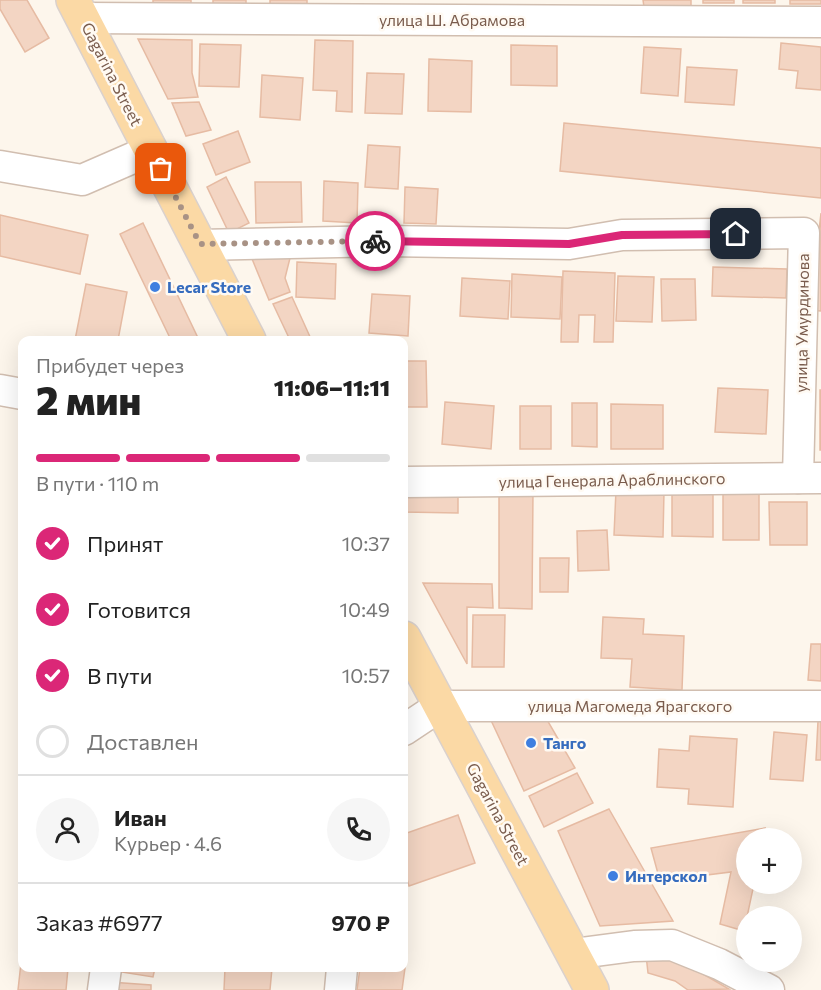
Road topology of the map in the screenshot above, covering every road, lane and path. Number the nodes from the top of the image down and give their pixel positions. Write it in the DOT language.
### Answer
graph roads {
  1 [pos="78,9"];
  2 [pos="821,22"];
  3 [pos="151,150"];
  4 [pos="0,166"];
  5 [pos="200,244"];
  6 [pos="247,336"];
  7 [pos="0,390"];
  8 [pos="18,393"];
  9 [pos="810,478"];
  10 [pos="408,482"];
  11 [pos="408,646"];
  12 [pos="440,706"];
  13 [pos="821,706"];
  14 [pos="408,727"];
  15 [pos="573,954"];
  16 [pos="105,972"];
  17 [pos="342,972"];
  18 [pos="103,990"];
  19 [pos="340,990"];
  20 [pos="592,990"];
  21 [pos="769,990"];
  1 -- 2 [label="street, улица Ш. Абрамова"];
  1 -- 3 [label="main road, Gagarina Street"];
  3 -- 4 [label="street"];
  3 -- 5 [label="main road, Gagarina Street"];
  5 -- 6 [label="main road, Gagarina Street"];
  5 -- 9 [label="street, улица Умурдинова"];
  7 -- 8 [label="street"];
  9 -- 10 [label="street, улица Генерала Араблинского"];
  11 -- 12 [label="main road, Gagarina Street"];
  12 -- 13 [label="street, улица Магомеда Ярагского"];
  12 -- 14 [label="street"];
  12 -- 15 [label="main road, Gagarina Street"];
  15 -- 20 [label="main road, Gagarina Street"];
  15 -- 21 [label="street"];
  16 -- 18 [label="street"];
  17 -- 19 [label="street"];
}
